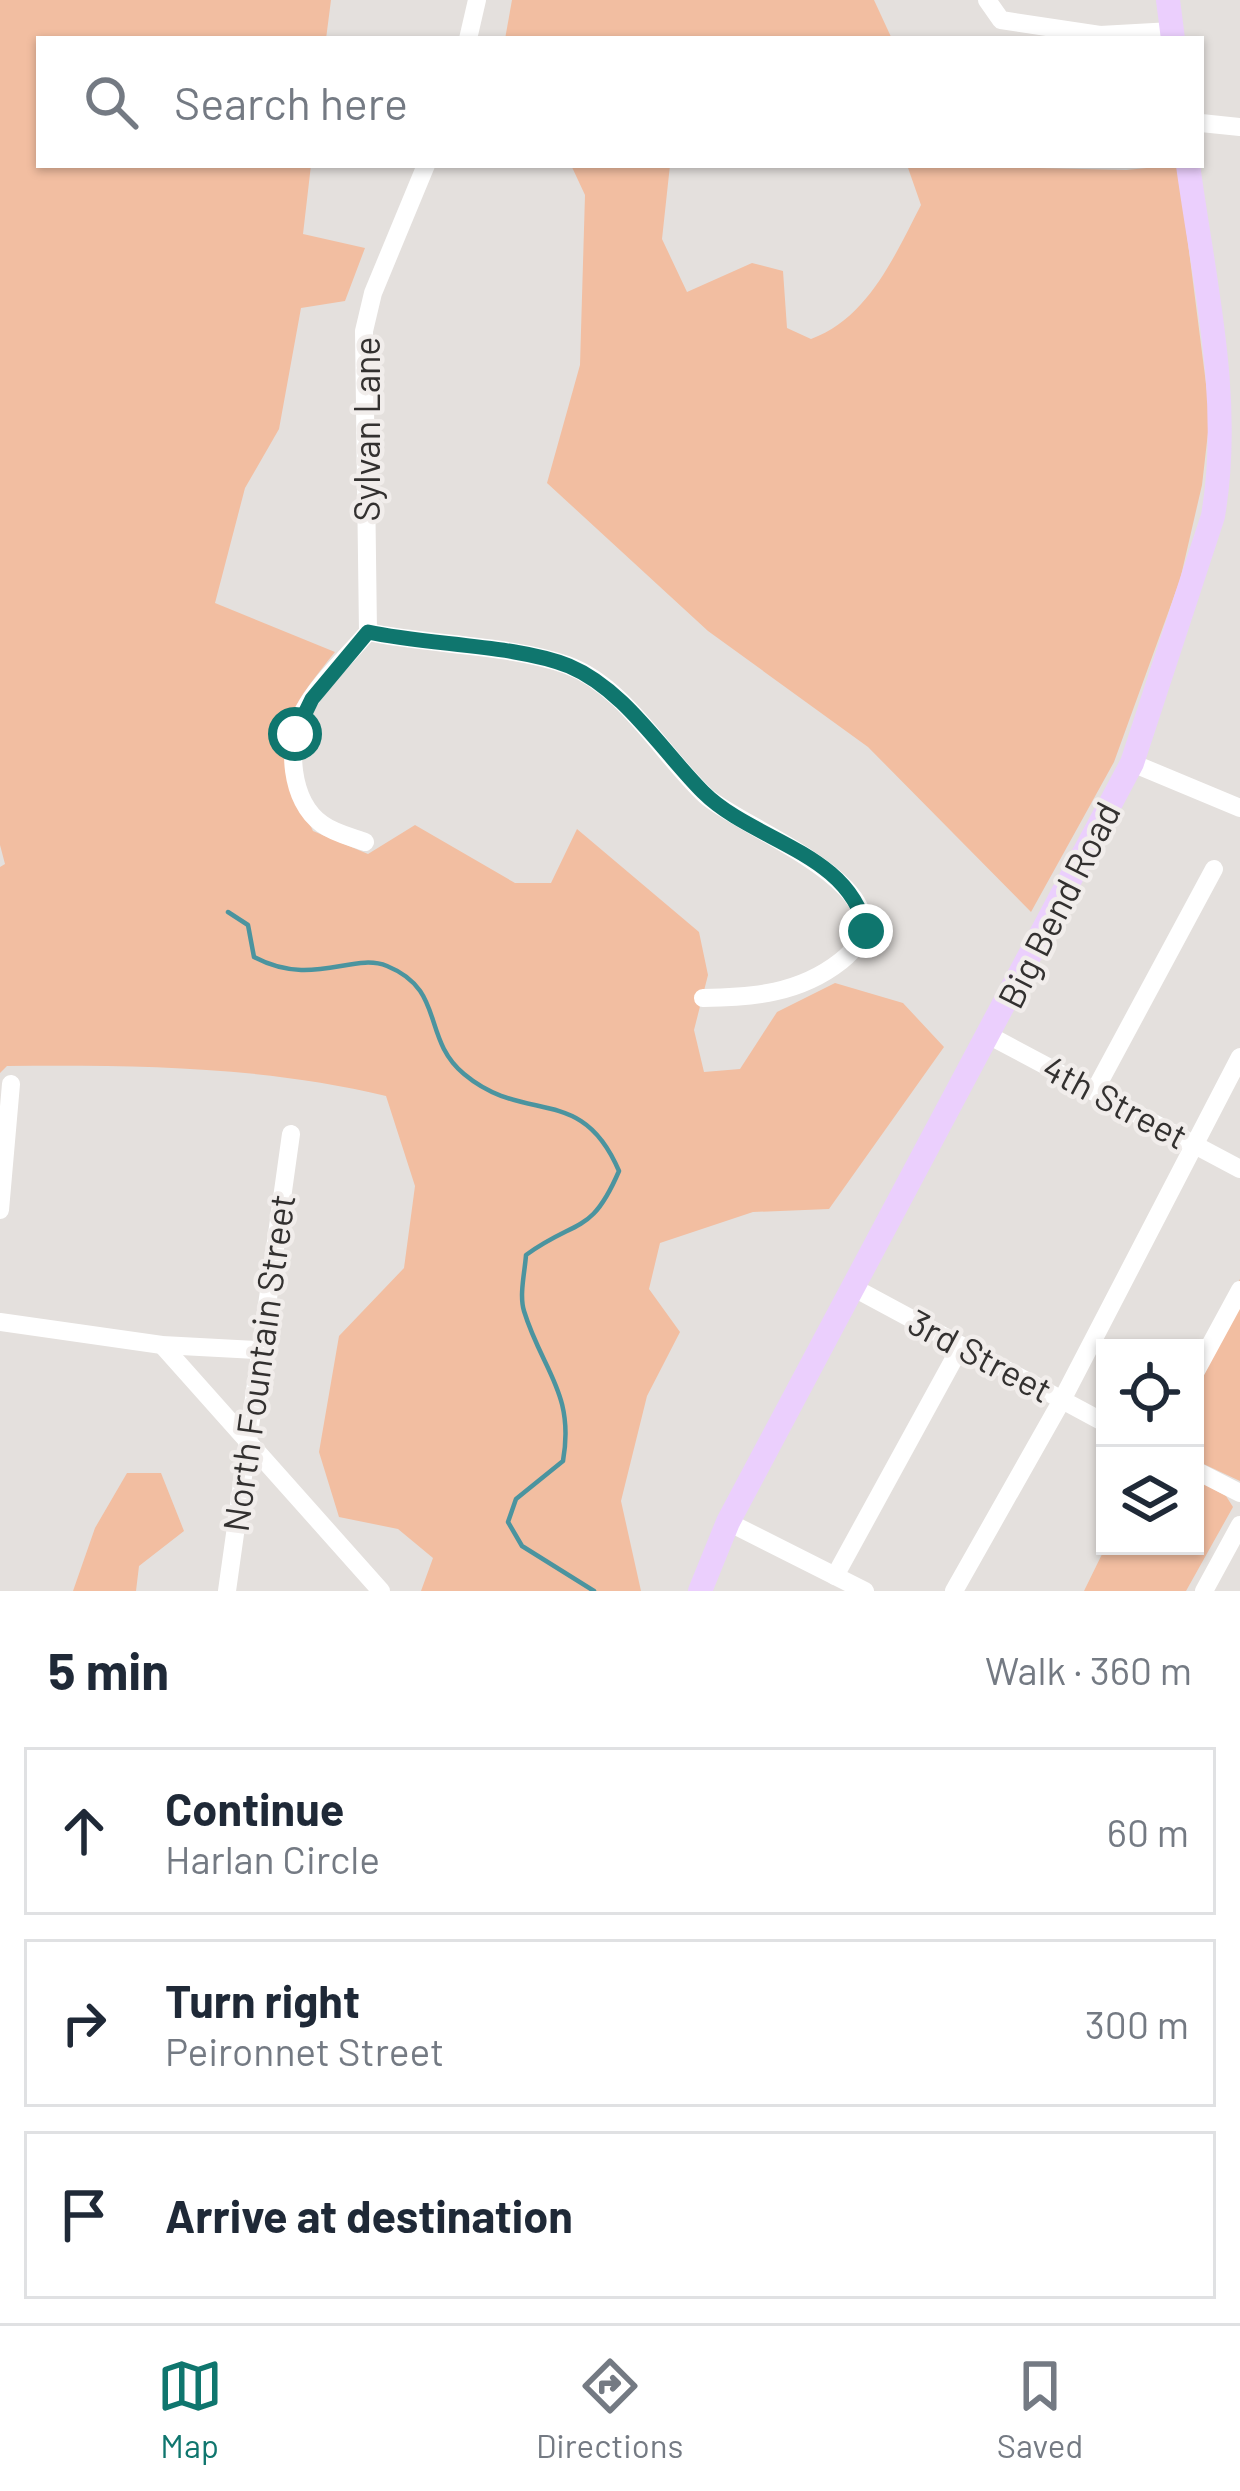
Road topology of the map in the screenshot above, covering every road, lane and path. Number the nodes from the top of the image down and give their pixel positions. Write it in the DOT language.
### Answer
graph roads {
  1 [pos="477,0"];
  2 [pos="987,0"];
  3 [pos="1168,0"];
  4 [pos="1172,35"];
  5 [pos="469,36"];
  6 [pos="1204,123"];
  7 [pos="1240,127"];
  8 [pos="424,168"];
  9 [pos="1188,168"];
  10 [pos="1230,476"];
  11 [pos="368,632"];
  12 [pos="1132,764"];
  13 [pos="1240,808"];
  14 [pos="365,842"];
  15 [pos="1214,869"];
  16 [pos="703,998"];
  17 [pos="990,1036"];
  18 [pos="1240,1057"];
  19 [pos="11,1084"];
  20 [pos="1094,1091"];
  21 [pos="291,1134"];
  22 [pos="1194,1144"];
  23 [pos="1240,1169"];
  24 [pos="0,1210"];
  25 [pos="856,1289"];
  26 [pos="1240,1289"];
  27 [pos="0,1322"];
  28 [pos="162,1345"];
  29 [pos="961,1346"];
  30 [pos="257,1350"];
  31 [pos="1204,1356"];
  32 [pos="1062,1400"];
  33 [pos="1096,1418"];
  34 [pos="250,1438"];
  35 [pos="1204,1475"];
  36 [pos="1240,1493"];
  37 [pos="728,1522"];
  38 [pos="1240,1526"];
  39 [pos="835,1576"];
  40 [pos="227,1591"];
  41 [pos="381,1591"];
  42 [pos="700,1591"];
  43 [pos="866,1591"];
  44 [pos="954,1591"];
  45 [pos="1204,1591"];
  1 -- 5 [label="street"];
  2 -- 4 [label="street"];
  3 -- 4 [label="main road"];
  6 -- 7 [label="street"];
  8 -- 11 [label="street, Sylvan Lane"];
  9 -- 10 [label="main road, Big Bend Road"];
  10 -- 12 [label="main road, Big Bend Road"];
  11 -- 14 [label="street"];
  11 -- 16 [label="street"];
  12 -- 13 [label="street"];
  12 -- 17 [label="main road, Big Bend Road"];
  15 -- 20 [label="street"];
  17 -- 20 [label="street, 4th Street"];
  17 -- 25 [label="main road, Big Bend Road"];
  18 -- 22 [label="street"];
  19 -- 24 [label="street"];
  20 -- 22 [label="street, 4th Street"];
  21 -- 30 [label="street, North Fountain Street"];
  22 -- 23 [label="street, 4th Street"];
  22 -- 32 [label="street"];
  25 -- 29 [label="street, 3rd Street"];
  25 -- 37 [label="main road, Big Bend Road"];
  26 -- 31 [label="street"];
  27 -- 28 [label="street"];
  28 -- 30 [label="street"];
  28 -- 34 [label="street"];
  29 -- 32 [label="street, 3rd Street"];
  29 -- 39 [label="street"];
  30 -- 34 [label="street, North Fountain Street"];
  32 -- 33 [label="street, 3rd Street"];
  32 -- 44 [label="street"];
  34 -- 40 [label="street, North Fountain Street"];
  34 -- 41 [label="street"];
  35 -- 36 [label="street"];
  37 -- 39 [label="street"];
  37 -- 42 [label="main road, Big Bend Road"];
  38 -- 45 [label="street"];
  39 -- 43 [label="street"];
}
